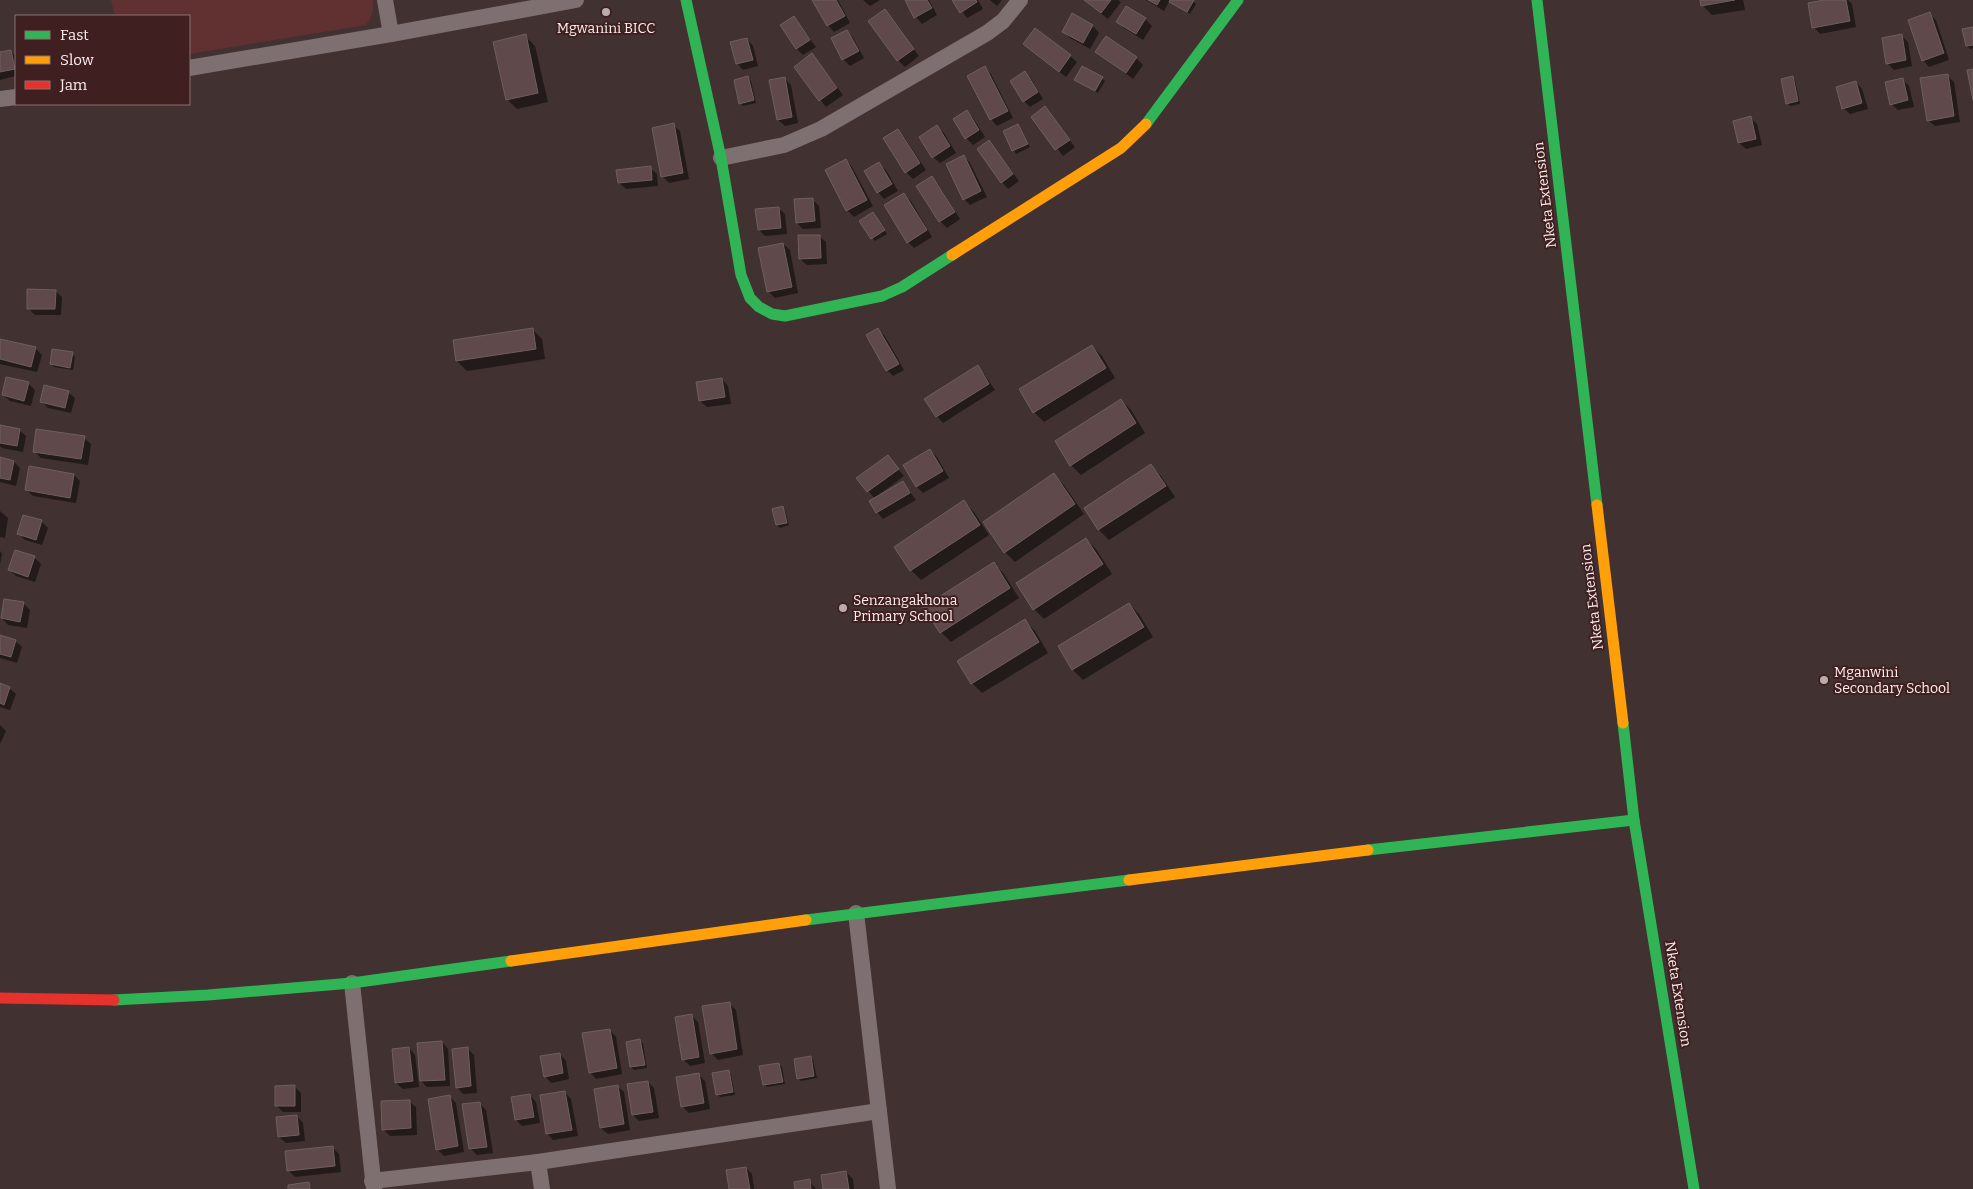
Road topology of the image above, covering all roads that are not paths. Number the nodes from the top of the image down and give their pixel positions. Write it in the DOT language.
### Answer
graph roads {
  1 [pos="385,0"];
  2 [pos="576,0"];
  3 [pos="686,0"];
  4 [pos="1020,0"];
  5 [pos="1238,0"];
  6 [pos="1537,0"];
  7 [pos="546,2"];
  8 [pos="391,34"];
  9 [pos="190,68"];
  10 [pos="15,96"];
  11 [pos="0,99"];
  12 [pos="721,158"];
  13 [pos="1634,820"];
  14 [pos="856,913"];
  15 [pos="352,983"];
  16 [pos="0,998"];
  17 [pos="879,1111"];
  18 [pos="538,1162"];
  19 [pos="373,1185"];
  20 [pos="542,1189"];
  21 [pos="888,1189"];
  22 [pos="1694,1189"];
  1 -- 8 [label="street"];
  2 -- 7 [label="street"];
  3 -- 12 [label="street"];
  4 -- 12 [label="street"];
  5 -- 12 [label="street"];
  6 -- 13 [label="street, Nketa Extension"];
  7 -- 8 [label="street"];
  8 -- 9 [label="street"];
  10 -- 11 [label="street"];
  13 -- 14 [label="street"];
  13 -- 22 [label="street, Nketa Extension"];
  14 -- 15 [label="street"];
  14 -- 17 [label="street"];
  15 -- 16 [label="street"];
  15 -- 19 [label="street"];
  17 -- 18 [label="street"];
  17 -- 21 [label="street"];
  18 -- 19 [label="street"];
  18 -- 20 [label="street"];
}
